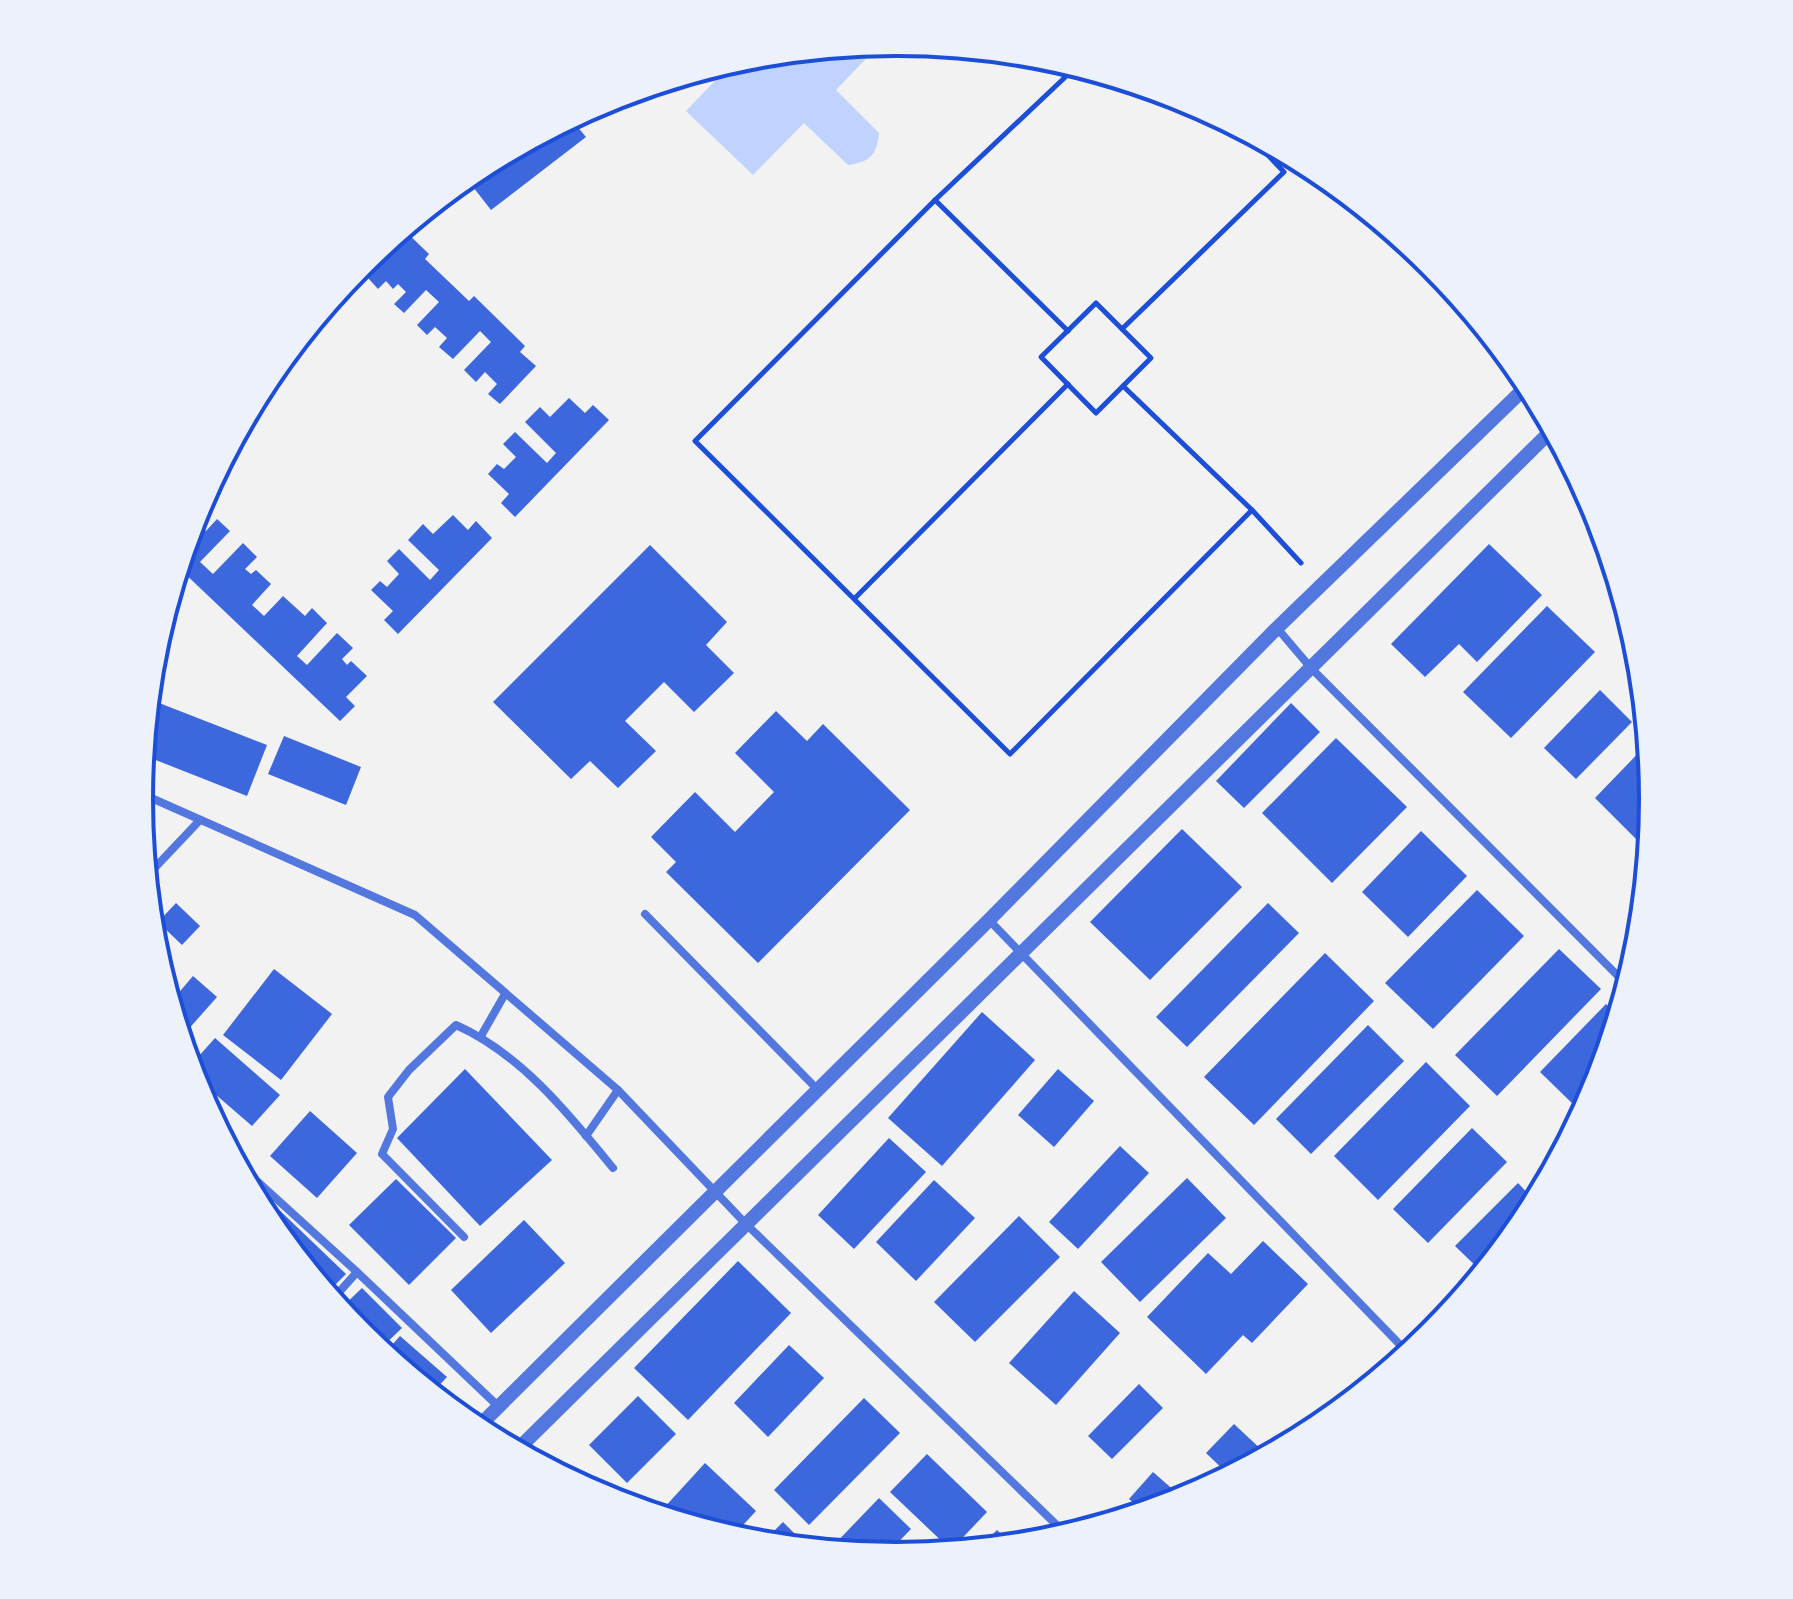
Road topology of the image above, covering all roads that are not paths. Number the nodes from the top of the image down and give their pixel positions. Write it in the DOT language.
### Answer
graph roads {
  1 [pos="1519,393"];
  2 [pos="1545,437"];
  3 [pos="1277,628"];
  4 [pos="1311,668"];
  5 [pos="153,799"];
  6 [pos="200,820"];
  7 [pos="156,866"];
  8 [pos="645,914"];
  9 [pos="989,920"];
  10 [pos="1020,954"];
  11 [pos="1619,977"];
  12 [pos="505,994"];
  13 [pos="481,1036"];
  14 [pos="618,1090"];
  15 [pos="818,1090"];
  16 [pos="586,1136"];
  17 [pos="613,1168"];
  18 [pos="261,1185"];
  19 [pos="715,1192"];
  20 [pos="746,1224"];
  21 [pos="464,1237"];
  22 [pos="357,1272"];
  23 [pos="340,1292"];
  24 [pos="1401,1345"];
  25 [pos="499,1407"];
  26 [pos="486,1420"];
  27 [pos="524,1443"];
  28 [pos="1057,1525"];
  1 -- 3 [label="street"];
  2 -- 4 [label="street"];
  3 -- 4 [label="street"];
  3 -- 9 [label="street"];
  4 -- 10 [label="street"];
  4 -- 11 [label="street"];
  5 -- 6 [label="street"];
  6 -- 7 [label="street"];
  6 -- 12 [label="street"];
  8 -- 15 [label="street"];
  9 -- 10 [label="street"];
  9 -- 15 [label="street"];
  10 -- 20 [label="street"];
  10 -- 24 [label="street"];
  12 -- 13 [label="street"];
  12 -- 14 [label="street"];
  13 -- 16 [label="street"];
  13 -- 21 [label="street"];
  14 -- 16 [label="street"];
  14 -- 19 [label="street"];
  15 -- 19 [label="street"];
  16 -- 17 [label="street"];
  18 -- 22 [label="street"];
  19 -- 20 [label="street"];
  19 -- 25 [label="street"];
  20 -- 27 [label="street"];
  20 -- 28 [label="street"];
  22 -- 23 [label="street"];
  22 -- 25 [label="street"];
  25 -- 26 [label="street"];
}
